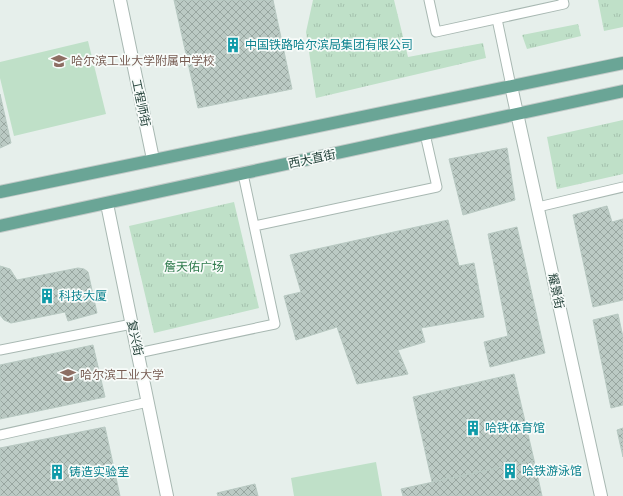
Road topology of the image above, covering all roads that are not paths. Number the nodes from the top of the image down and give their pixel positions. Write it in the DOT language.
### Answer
graph roads {
  1 [pos="120,0"];
  2 [pos="429,0"];
  3 [pos="563,0"];
  4 [pos="497,19"];
  5 [pos="623,63"];
  6 [pos="511,86"];
  7 [pos="623,91"];
  8 [pos="517,114"];
  9 [pos="425,134"];
  10 [pos="153,159"];
  11 [pos="243,174"];
  12 [pos="623,187"];
  13 [pos="0,192"];
  14 [pos="107,204"];
  15 [pos="538,208"];
  16 [pos="0,226"];
  17 [pos="254,226"];
  18 [pos="132,324"];
  19 [pos="0,350"];
  20 [pos="138,353"];
  21 [pos="148,402"];
  22 [pos="0,435"];
  23 [pos="167,496"];
  24 [pos="601,496"];
  1 -- 10 [label="street, 工程师街"];
  2 -- 4 [label="lane"];
  3 -- 4 [label="lane"];
  4 -- 6 [label="lane"];
  5 -- 6 [label="main road"];
  6 -- 8 [label="street, 耀景街"];
  6 -- 10 [label="main road"];
  7 -- 8 [label="main road, 西大直街"];
  8 -- 9 [label="main road, 西大直街"];
  8 -- 15 [label="street, 耀景街"];
  9 -- 11 [label="main road, 西大直街"];
  9 -- 17 [label="lane"];
  10 -- 13 [label="main road"];
  11 -- 14 [label="main road, 西大直街"];
  11 -- 17 [label="lane"];
  12 -- 15 [label="lane"];
  14 -- 16 [label="main road, 西大直街"];
  14 -- 18 [label="street, 复兴街"];
  15 -- 24 [label="street, 耀景街"];
  17 -- 20 [label="lane"];
  18 -- 19 [label="lane"];
  18 -- 20 [label="street, 复兴街"];
  20 -- 21 [label="street, 复兴街"];
  21 -- 22 [label="lane"];
  21 -- 23 [label="street, 复兴街"];
}
